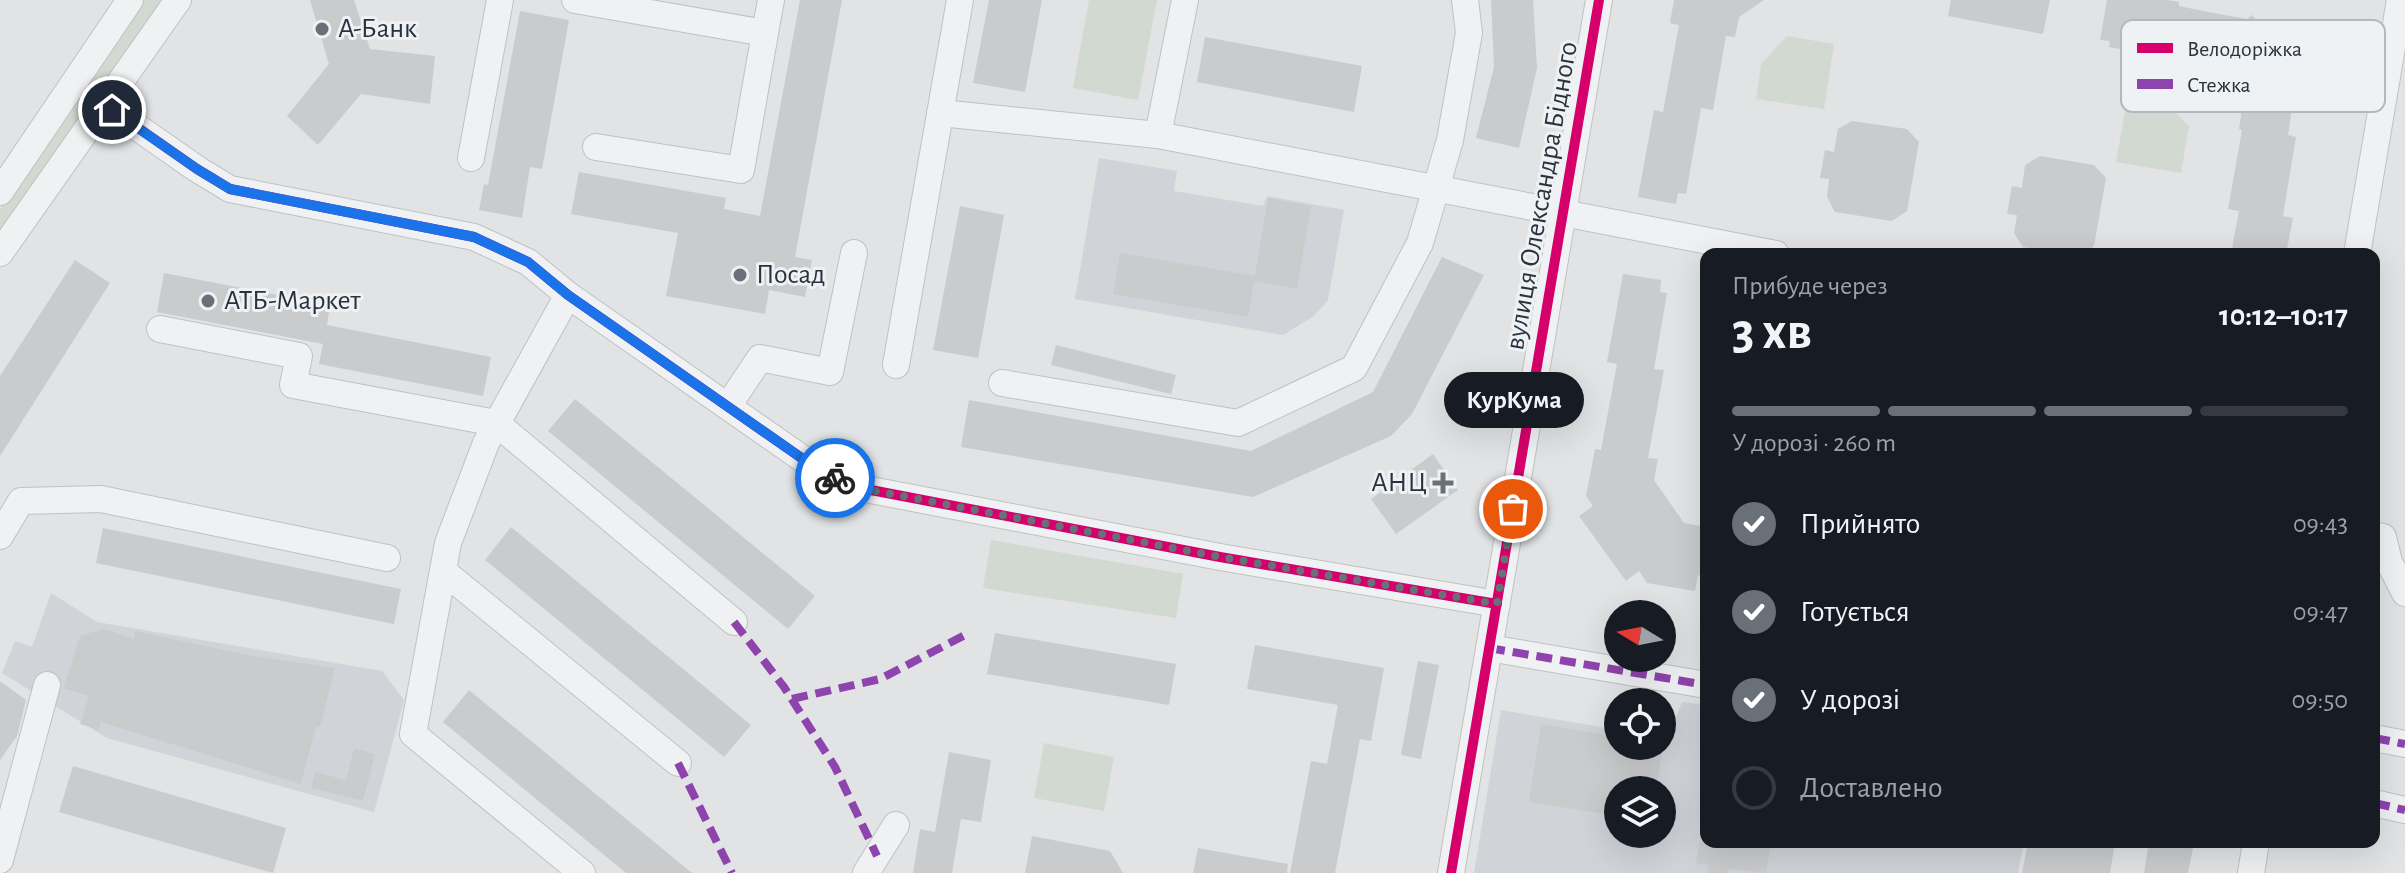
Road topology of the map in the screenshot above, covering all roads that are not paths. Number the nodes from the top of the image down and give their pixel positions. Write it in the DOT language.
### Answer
graph roads {
  1 [pos="130,0"];
  2 [pos="178,0"];
  3 [pos="500,0"];
  4 [pos="575,0"];
  5 [pos="771,0"];
  6 [pos="960,0"];
  7 [pos="1185,0"];
  8 [pos="1465,0"];
  9 [pos="1599,0"];
  10 [pos="2400,0"];
  11 [pos="652,7"];
  12 [pos="765,33"];
  13 [pos="2385,89"];
  14 [pos="104,104"];
  15 [pos="2381,112"];
  16 [pos="940,113"];
  17 [pos="1158,135"];
  18 [pos="596,147"];
  19 [pos="471,158"];
  20 [pos="1435,189"];
  21 [pos="0,191"];
  22 [pos="1563,214"];
  23 [pos="1744,248"];
  24 [pos="2358,248"];
  25 [pos="0,253"];
  26 [pos="854,253"];
  27 [pos="568,295"];
  28 [pos="160,329"];
  29 [pos="896,365"];
  30 [pos="1002,383"];
  31 [pos="728,406"];
  32 [pos="496,423"];
  33 [pos="0,536"];
  34 [pos="2380,537"];
  35 [pos="387,558"];
  36 [pos="443,571"];
  37 [pos="2405,593"];
  38 [pos="1497,604"];
  39 [pos="734,622"];
  40 [pos="1489,648"];
  41 [pos="1700,684"];
  42 [pos="47,685"];
  43 [pos="2380,739"];
  44 [pos="2405,744"];
  45 [pos="678,763"];
  46 [pos="2380,804"];
  47 [pos="6,806"];
  48 [pos="2405,810"];
  49 [pos="896,825"];
  50 [pos="2255,848"];
  51 [pos="0,860"];
  52 [pos="582,873"];
  53 [pos="866,873"];
  54 [pos="1451,873"];
  55 [pos="2251,873"];
  1 -- 21 [label="street"];
  2 -- 14 [label="street"];
  3 -- 19 [label="street"];
  4 -- 11 [label="street"];
  5 -- 12 [label="street"];
  6 -- 16 [label="street"];
  7 -- 17 [label="street"];
  8 -- 20 [label="street"];
  9 -- 22 [label="street, вулиця Олександра Бідного"];
  10 -- 13 [label="street"];
  11 -- 12 [label="street"];
  12 -- 18 [label="street"];
  14 -- 25 [label="street"];
  14 -- 27 [label="street"];
  15 -- 24 [label="street"];
  16 -- 17 [label="street"];
  16 -- 29 [label="street"];
  17 -- 20 [label="street"];
  20 -- 22 [label="street"];
  20 -- 30 [label="street"];
  22 -- 23 [label="street"];
  22 -- 38 [label="street, вулиця Олександра Бідного"];
  26 -- 31 [label="street"];
  27 -- 31 [label="street"];
  27 -- 32 [label="street"];
  28 -- 32 [label="street"];
  31 -- 38 [label="street"];
  32 -- 36 [label="street"];
  32 -- 39 [label="street"];
  33 -- 35 [label="street"];
  34 -- 37 [label="street"];
  36 -- 45 [label="street"];
  36 -- 52 [label="street"];
  38 -- 40 [label="street, вулиця Олександра Бідного"];
  40 -- 41 [label="street"];
  40 -- 54 [label="street, вулиця Олександра Бідного"];
  42 -- 47 [label="street"];
  43 -- 44 [label="street"];
  46 -- 48 [label="street"];
  47 -- 51 [label="street"];
  49 -- 53 [label="street"];
  50 -- 55 [label="street"];
}
